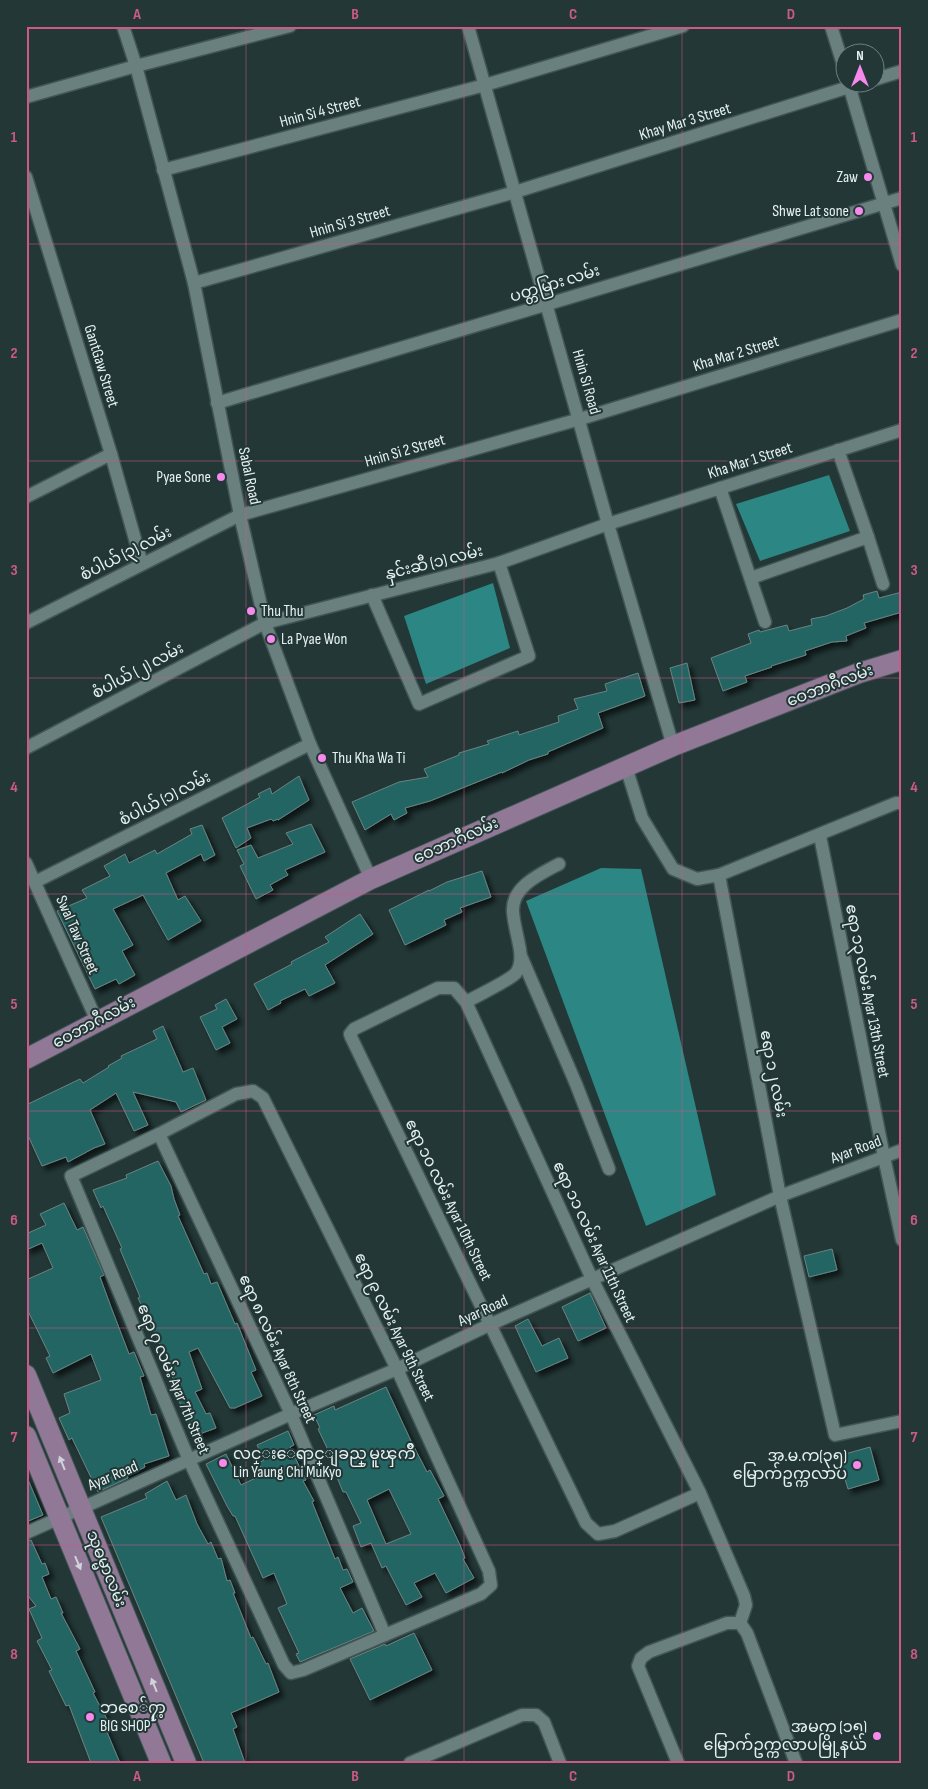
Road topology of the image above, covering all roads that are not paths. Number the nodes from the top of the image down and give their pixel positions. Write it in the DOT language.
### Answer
graph roads {
  1 [pos="123,26"];
  2 [pos="290,26"];
  3 [pos="468,26"];
  4 [pos="683,26"];
  5 [pos="832,26"];
  6 [pos="837,42"];
  7 [pos="136,66"];
  8 [pos="902,71"];
  9 [pos="886,76"];
  10 [pos="485,85"];
  11 [pos="836,89"];
  12 [pos="851,92"];
  13 [pos="26,97"];
  14 [pos="163,170"];
  15 [pos="26,177"];
  16 [pos="515,192"];
  17 [pos="902,198"];
  18 [pos="884,203"];
  19 [pos="902,265"];
  20 [pos="194,283"];
  21 [pos="547,303"];
  22 [pos="902,320"];
  23 [pos="217,403"];
  24 [pos="580,419"];
  25 [pos="902,430"];
  26 [pos="838,450"];
  27 [pos="111,454"];
  28 [pos="720,488"];
  29 [pos="26,497"];
  30 [pos="240,515"];
  31 [pos="608,524"];
  32 [pos="868,537"];
  33 [pos="499,562"];
  34 [pos="142,564"];
  35 [pos="751,578"];
  36 [pos="883,584"];
  37 [pos="372,595"];
  38 [pos="26,622"];
  39 [pos="765,622"];
  40 [pos="264,623"];
  41 [pos="902,660"];
  42 [pos="310,744"];
  43 [pos="673,746"];
  44 [pos="26,748"];
  45 [pos="626,768"];
  46 [pos="902,803"];
  47 [pos="820,836"];
  48 [pos="26,863"];
  49 [pos="559,864"];
  50 [pos="719,875"];
  51 [pos="371,879"];
  52 [pos="35,882"];
  53 [pos="521,956"];
  54 [pos="466,1002"];
  55 [pos="97,1021"];
  56 [pos="26,1058"];
  57 [pos="158,1134"];
  58 [pos="902,1150"];
  59 [pos="884,1157"];
  60 [pos="609,1169"];
  61 [pos="780,1196"];
  62 [pos="902,1240"];
  63 [pos="592,1279"];
  64 [pos="491,1324"];
  65 [pos="397,1369"];
  66 [pos="26,1375"];
  67 [pos="291,1414"];
  68 [pos="902,1421"];
  69 [pos="26,1436"];
  70 [pos="189,1460"];
  71 [pos="700,1493"];
  72 [pos="80,1508"];
  73 [pos="59,1518"];
  74 [pos="26,1533"];
  75 [pos="740,1623"];
  76 [pos="385,1635"];
  77 [pos="437,1758"];
  78 [pos="161,1763"];
  79 [pos="186,1763"];
  80 [pos="410,1763"];
  81 [pos="560,1763"];
  82 [pos="678,1763"];
  83 [pos="796,1763"];
  1 -- 7 [label="street, Sabal Road"];
  2 -- 7 [label="street"];
  3 -- 10 [label="street, Hnin Si Road"];
  4 -- 10 [label="street, Hnin Si 4 Street"];
  5 -- 6 [label="street"];
  7 -- 13 [label="street"];
  7 -- 14 [label="street, Sabal Road"];
  8 -- 9 [label="street"];
  10 -- 14 [label="street, Hnin Si 4 Street"];
  10 -- 16 [label="street, Hnin Si Road"];
  11 -- 16 [label="street, Khay Mar 3 Street"];
  12 -- 18 [label="street"];
  14 -- 20 [label="street, Sabal Road"];
  15 -- 27 [label="street, GantGaw Street"];
  16 -- 20 [label="street, Hnin Si 3 Street"];
  16 -- 21 [label="street, Hnin Si Road"];
  17 -- 18 [label="street, ပတ္တမြား လမ်း"];
  18 -- 19 [label="street"];
  18 -- 21 [label="street, ပတ္တမြား လမ်း"];
  20 -- 23 [label="street, Sabal Road"];
  21 -- 23 [label="street, ပတ္တမြား လမ်း"];
  21 -- 24 [label="street, Hnin Si Road"];
  22 -- 24 [label="street, Kha Mar 2 Street"];
  23 -- 30 [label="street, Sabal Road"];
  24 -- 30 [label="street, Hnin Si 2 Street"];
  24 -- 31 [label="street, Hnin Si Road"];
  25 -- 26 [label="street, Kha Mar 1 Street"];
  26 -- 28 [label="street, Kha Mar 1 Street"];
  26 -- 32 [label="street"];
  27 -- 29 [label="street"];
  27 -- 34 [label="street, GantGaw Street"];
  28 -- 31 [label="street, Kha Mar 1 Street"];
  28 -- 35 [label="street"];
  30 -- 34 [label="street, စံပါယ် (၃) လမ်း"];
  30 -- 40 [label="street, Sabal Road"];
  31 -- 33 [label="street, နှင်းဆီ (၁) လမ်း"];
  31 -- 43 [label="street, Hnin Si Road"];
  32 -- 35 [label="street"];
  32 -- 36 [label="street"];
  33 -- 37 [label="street, နှင်းဆီ (၁) လမ်း"];
  33 -- 37 [label="street"];
  34 -- 38 [label="street, စံပါယ် (၃) လမ်း"];
  35 -- 39 [label="street"];
  37 -- 40 [label="street, နှင်းဆီ (၁) လမ်း"];
  40 -- 42 [label="street, Sabal Road"];
  40 -- 44 [label="street, စံပါယ် (၂) လမ်း"];
  41 -- 43 [label="main road, ဝေဘာဂီလမ်း"];
  42 -- 51 [label="street, Sabal Road"];
  42 -- 52 [label="street, စံပါယ် (၁) လမ်း"];
  43 -- 45 [label="main road, ဝေဘာဂီလမ်း"];
  45 -- 50 [label="street"];
  45 -- 51 [label="main road, ဝေဘာဂီလမ်း"];
  46 -- 47 [label="street"];
  47 -- 50 [label="street"];
  47 -- 59 [label="street, ဧရာ ၁၃ လမ်း Ayar 13th Street"];
  48 -- 52 [label="street, Swal Taw Street"];
  49 -- 53 [label="street"];
  50 -- 61 [label="street, ဧရာ ၁၂ လမ်း"];
  51 -- 55 [label="main road, ဝေဘာဂီလမ်း"];
  52 -- 55 [label="street, Swal Taw Street"];
  53 -- 54 [label="street"];
  53 -- 60 [label="street"];
  54 -- 63 [label="street, ဧရာ ၁၁ လမ်း Ayar 11th Street"];
  54 -- 64 [label="street, ဧရာ ၁၀ လမ်း Ayar 10th Street"];
  55 -- 56 [label="main road, ဝေဘာဂီလမ်း"];
  57 -- 65 [label="street, ဧရာ ၉ လမ်း Ayar 9th Street"];
  57 -- 67 [label="street, ဧရာ ၈ လမ်း Ayar 8th Street"];
  57 -- 70 [label="street, ဧရာ ၇ လမ်း Ayar 7th Street"];
  58 -- 59 [label="street, Ayar Road"];
  59 -- 61 [label="street, Ayar Road"];
  59 -- 62 [label="street, ဧရာ ၁၃ လမ်း Ayar 13th Street"];
  61 -- 63 [label="street, Ayar Road"];
  61 -- 68 [label="street, ဧရာ ၁၂ လမ်း"];
  63 -- 64 [label="street, Ayar Road"];
  63 -- 71 [label="street, ဧရာ ၁၁ လမ်း Ayar 11th Street"];
  64 -- 65 [label="street, Ayar Road"];
  64 -- 71 [label="street, ဧရာ ၁၀ လမ်း Ayar 10th Street"];
  65 -- 67 [label="street, Ayar Road"];
  65 -- 76 [label="street, ဧရာ ၉ လမ်း Ayar 9th Street"];
  72 -- 66 [label="main road, သုဓမ္မာလမ်း, one-way"];
  67 -- 70 [label="street, Ayar Road"];
  67 -- 76 [label="street, ဧရာ ၈ လမ်း Ayar 8th Street"];
  69 -- 73 [label="main road, သုဓမ္မာလမ်း"];
  70 -- 72 [label="street, Ayar Road"];
  70 -- 76 [label="street, ဧရာ ၇ လမ်း Ayar 7th Street"];
  71 -- 75 [label="street, ဧရာ ၁၁ လမ်း Ayar 11th Street"];
  72 -- 73 [label="street, Ayar Road"];
  79 -- 72 [label="main road, သုဓမ္မာလမ်း, one-way"];
  73 -- 74 [label="street, Ayar Road"];
  73 -- 78 [label="main road, သုဓမ္မာလမ်း, one-way"];
  75 -- 82 [label="street"];
  75 -- 83 [label="street"];
  77 -- 80 [label="street"];
  77 -- 81 [label="street"];
}
